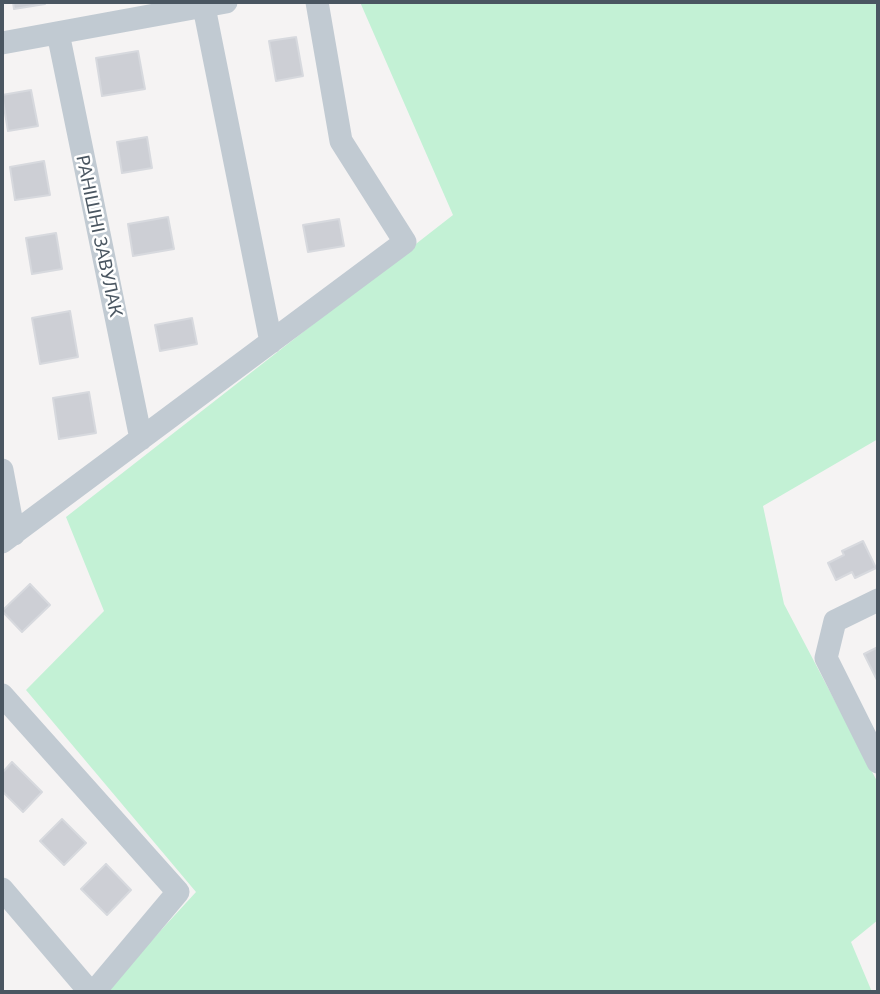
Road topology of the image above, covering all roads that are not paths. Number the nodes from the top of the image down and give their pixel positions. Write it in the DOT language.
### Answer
graph roads {
  1 [pos="317,2"];
  2 [pos="215,4"];
  3 [pos="58,33"];
  4 [pos="2,43"];
  5 [pos="271,342"];
  6 [pos="141,439"];
  7 [pos="2,470"];
  8 [pos="8,538"];
  9 [pos="878,600"];
  10 [pos="2,695"];
  11 [pos="878,762"];
  12 [pos="2,889"];
  13 [pos="92,992"];
  1 -- 5 [label="street"];
  2 -- 3 [label="street"];
  2 -- 5 [label="street"];
  3 -- 4 [label="street"];
  3 -- 6 [label="street, РАНІШНІ ЗАВУЛАК"];
  5 -- 6 [label="street"];
  6 -- 8 [label="street"];
  7 -- 8 [label="street"];
  9 -- 11 [label="street"];
  10 -- 13 [label="street"];
  12 -- 13 [label="street"];
}
